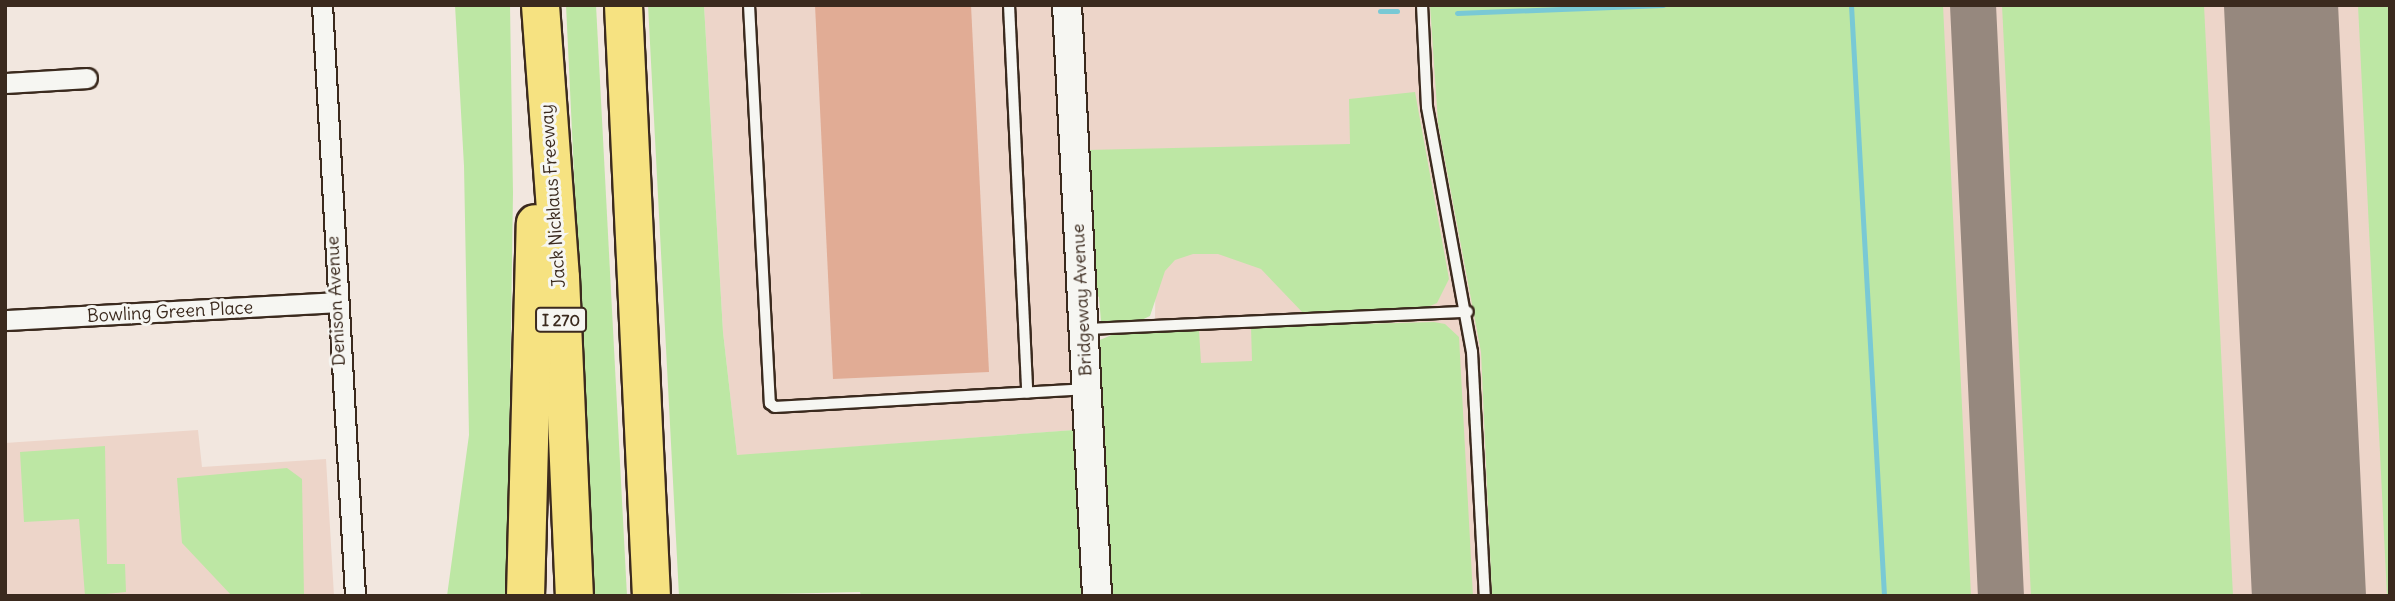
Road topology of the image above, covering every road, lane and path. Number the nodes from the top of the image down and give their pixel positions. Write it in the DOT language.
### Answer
graph roads {
  1 [pos="322,5"];
  2 [pos="540,5"];
  3 [pos="623,5"];
  4 [pos="748,5"];
  5 [pos="1009,5"];
  6 [pos="1067,5"];
  7 [pos="1422,5"];
  8 [pos="542,44"];
  9 [pos="87,78"];
  10 [pos="5,83"];
  11 [pos="335,302"];
  12 [pos="1468,312"];
  13 [pos="5,320"];
  14 [pos="1084,329"];
  15 [pos="1087,389"];
  16 [pos="1027,393"];
  17 [pos="355,596"];
  18 [pos="525,596"];
  19 [pos="574,596"];
  20 [pos="651,596"];
  21 [pos="1097,596"];
  22 [pos="1485,596"];
  1 -- 11 [label="street, Denison Avenue"];
  2 -- 8 [label="highway, Jack Nicklaus Freeway / I 270"];
  3 -- 20 [label="highway"];
  4 -- 16 [label="lane"];
  5 -- 16 [label="lane"];
  6 -- 14 [label="street, Bridgeway Avenue"];
  7 -- 12 [label="lane"];
  8 -- 18 [label="highway"];
  8 -- 19 [label="highway, Jack Nicklaus Freeway / I 270"];
  9 -- 10 [label="street"];
  11 -- 13 [label="street, Bowling Green Place"];
  11 -- 17 [label="street, Denison Avenue"];
  12 -- 14 [label="lane"];
  12 -- 22 [label="lane"];
  14 -- 15 [label="street, Bridgeway Avenue"];
  15 -- 16 [label="lane"];
  15 -- 21 [label="street, Bridgeway Avenue"];
}
